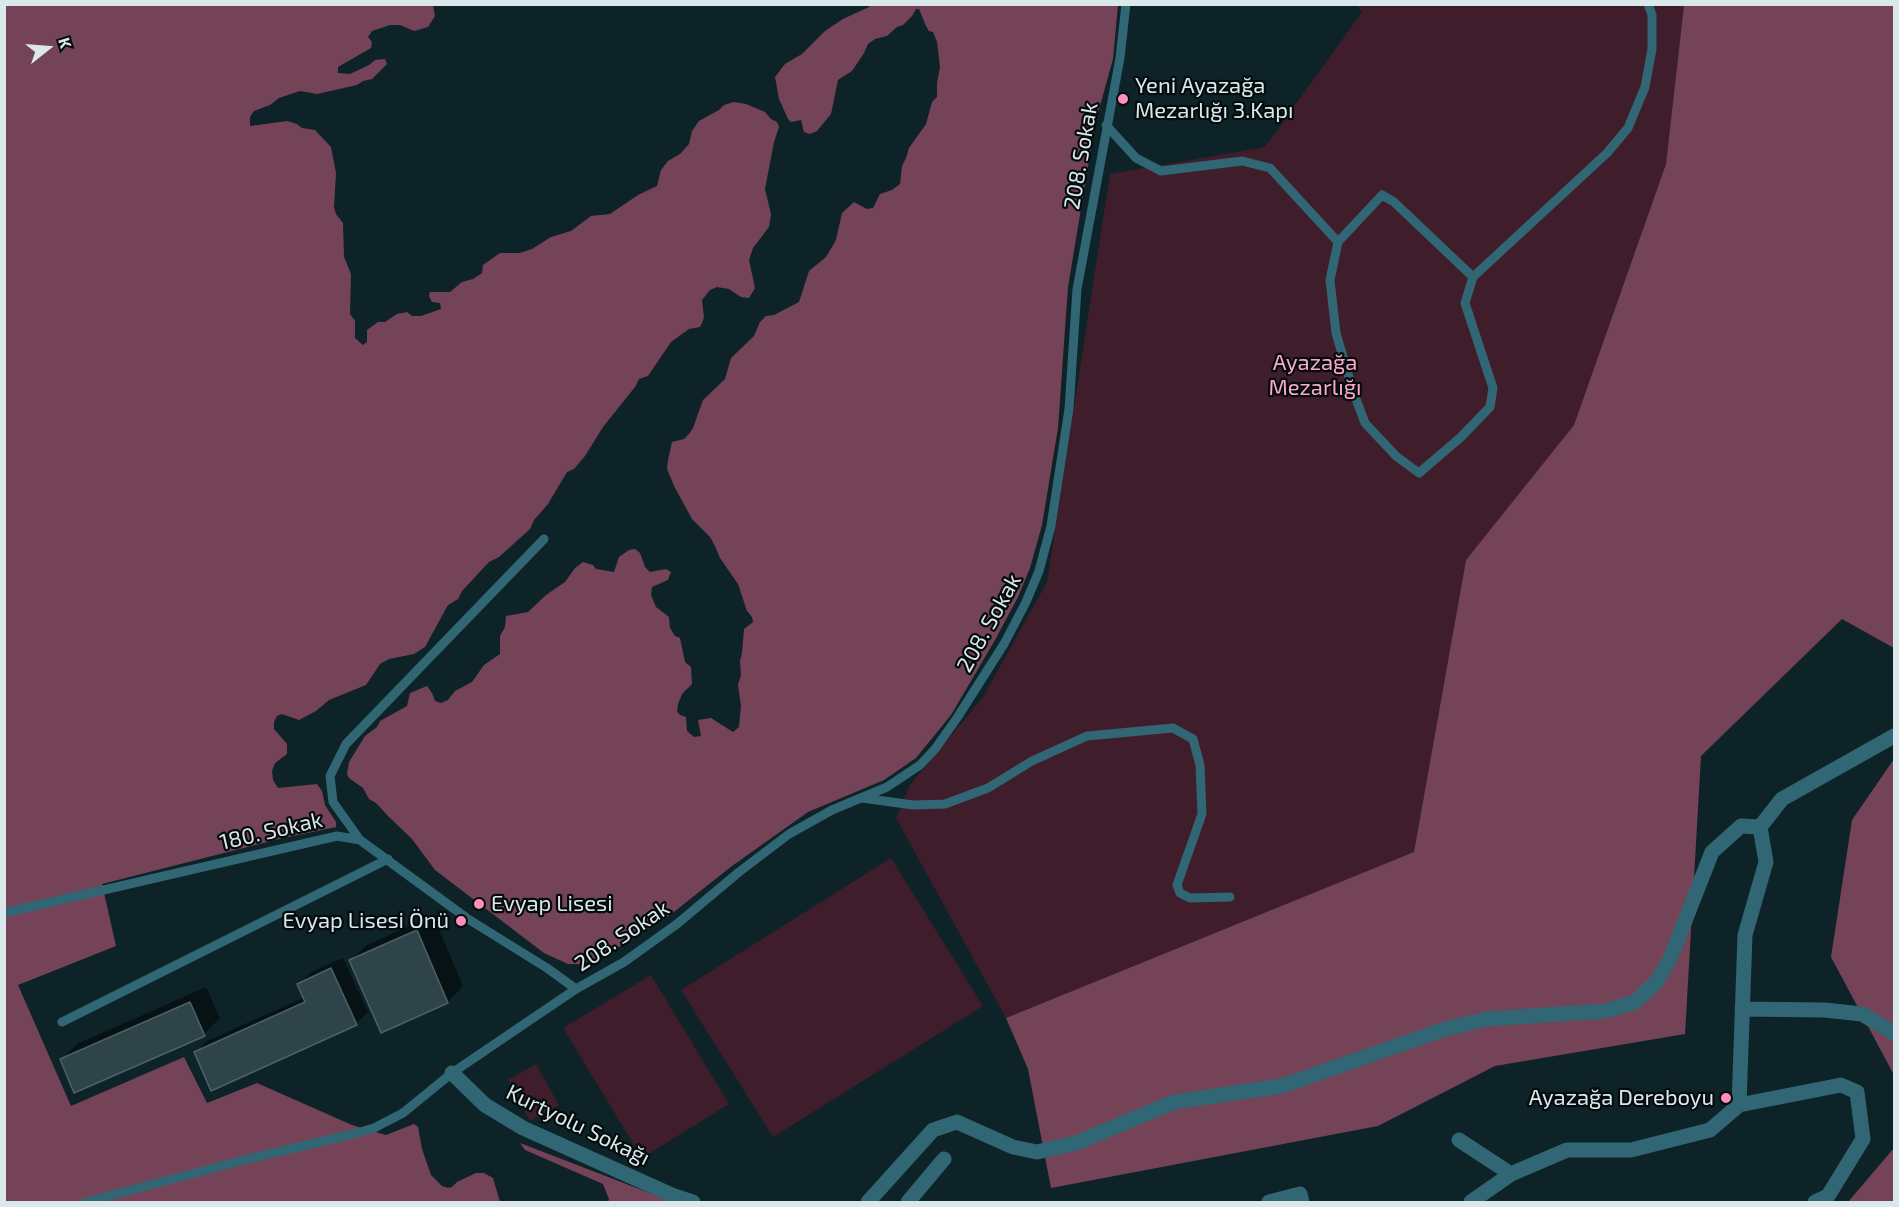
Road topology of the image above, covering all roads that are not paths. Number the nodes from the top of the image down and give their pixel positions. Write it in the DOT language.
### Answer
graph roads {
  1 [pos="1126,4"];
  2 [pos="1648,4"];
  3 [pos="1106,125"];
  4 [pos="1338,242"];
  5 [pos="1473,277"];
  6 [pos="544,539"];
  7 [pos="1894,736"];
  8 [pos="862,798"];
  9 [pos="1760,827"];
  10 [pos="360,840"];
  11 [pos="388,860"];
  12 [pos="1230,897"];
  13 [pos="4,913"];
  14 [pos="576,989"];
  15 [pos="1742,1009"];
  16 [pos="62,1022"];
  17 [pos="1894,1033"];
  18 [pos="452,1073"];
  19 [pos="1739,1105"];
  20 [pos="1459,1140"];
  21 [pos="944,1159"];
  22 [pos="1511,1174"];
  23 [pos="86,1203"];
  24 [pos="693,1203"];
  25 [pos="868,1203"];
  26 [pos="908,1203"];
  27 [pos="1269,1203"];
  28 [pos="1302,1203"];
  29 [pos="1471,1203"];
  30 [pos="1815,1203"];
  1 -- 3 [label="lane, 208. Sokak"];
  2 -- 5 [label="lane"];
  3 -- 4 [label="lane"];
  3 -- 8 [label="lane, 208. Sokak"];
  4 -- 5 [label="lane"];
  4 -- 5 [label="lane"];
  6 -- 10 [label="lane"];
  7 -- 9 [label="street"];
  8 -- 12 [label="lane"];
  8 -- 14 [label="lane, 208. Sokak"];
  9 -- 15 [label="street"];
  9 -- 25 [label="street"];
  10 -- 11 [label="lane"];
  10 -- 13 [label="lane, 180. Sokak"];
  11 -- 14 [label="lane"];
  11 -- 16 [label="lane"];
  14 -- 18 [label="lane, 208. Sokak"];
  15 -- 17 [label="street"];
  15 -- 19 [label="street"];
  18 -- 23 [label="lane, 208. Sokak"];
  18 -- 24 [label="street, Kurtyolu Sokağı"];
  19 -- 22 [label="street"];
  19 -- 30 [label="street"];
  20 -- 22 [label="street"];
  21 -- 26 [label="street"];
  22 -- 29 [label="street"];
  27 -- 28 [label="street"];
}
